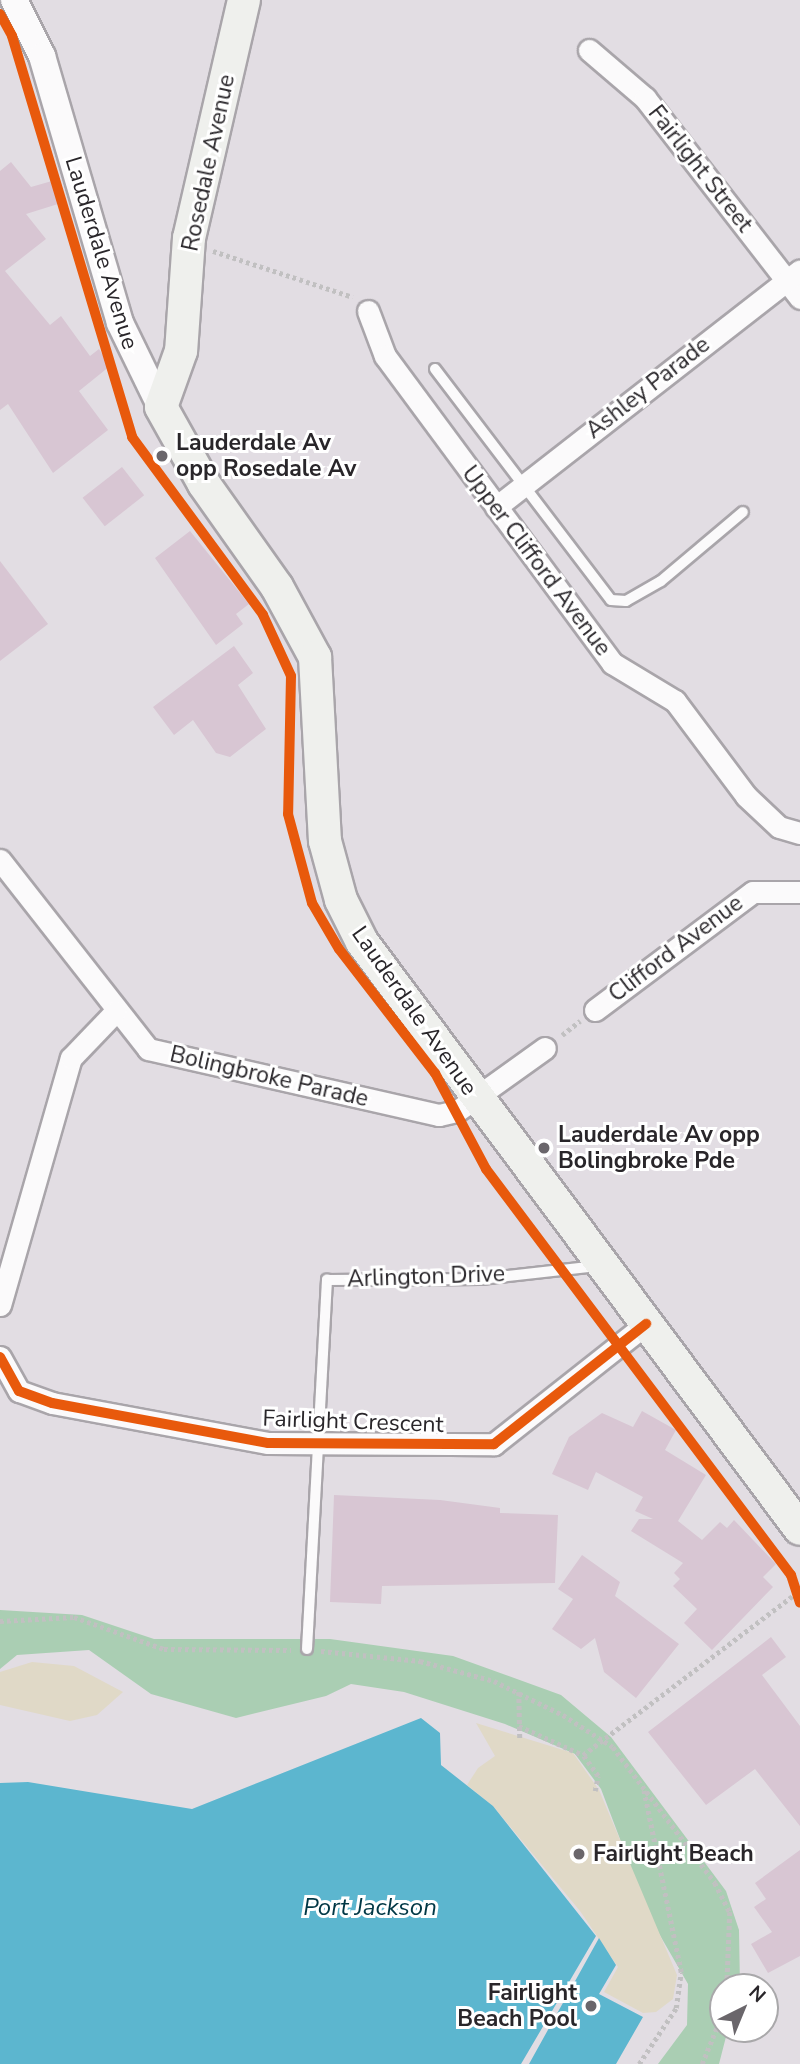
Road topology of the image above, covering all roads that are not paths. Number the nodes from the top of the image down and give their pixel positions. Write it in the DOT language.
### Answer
graph roads {
  1 [pos="14,0"];
  2 [pos="244,0"];
  3 [pos="589,50"];
  4 [pos="793,275"];
  5 [pos="800,298"];
  6 [pos="368,310"];
  7 [pos="435,369"];
  8 [pos="162,407"];
  9 [pos="524,486"];
  10 [pos="496,507"];
  11 [pos="743,512"];
  12 [pos="800,833"];
  13 [pos="0,860"];
  14 [pos="800,892"];
  15 [pos="595,1010"];
  16 [pos="115,1012"];
  17 [pos="545,1048"];
  18 [pos="476,1099"];
  19 [pos="602,1266"];
  20 [pos="0,1305"];
  21 [pos="646,1324"];
  22 [pos="0,1357"];
  23 [pos="317,1443"];
  24 [pos="800,1529"];
  25 [pos="307,1649"];
  1 -- 8 [label="street, Lauderdale Avenue"];
  2 -- 8 [label="main road, Rosedale Avenue"];
  3 -- 4 [label="street, Fairlight Street"];
  4 -- 5 [label="street, Fairlight Street"];
  4 -- 9 [label="street, Ashley Parade"];
  6 -- 10 [label="street, Upper Clifford Avenue"];
  7 -- 9 [label="lane"];
  8 -- 18 [label="main road, Lauderdale Avenue"];
  9 -- 10 [label="street, Ashley Parade"];
  9 -- 11 [label="lane"];
  10 -- 12 [label="street, Upper Clifford Avenue"];
  13 -- 16 [label="street, Bolingbroke Parade"];
  14 -- 15 [label="street, Clifford Avenue"];
  16 -- 18 [label="street, Bolingbroke Parade"];
  16 -- 20 [label="street"];
  17 -- 18 [label="street, Bolingbroke Parade"];
  18 -- 19 [label="main road, Lauderdale Avenue"];
  19 -- 21 [label="main road, Lauderdale Avenue"];
  19 -- 23 [label="lane, Arlington Drive"];
  21 -- 23 [label="street, Fairlight Crescent"];
  21 -- 24 [label="main road, Lauderdale Avenue"];
  22 -- 23 [label="street, Fairlight Crescent"];
  23 -- 25 [label="lane, Arlington Drive"];
}
